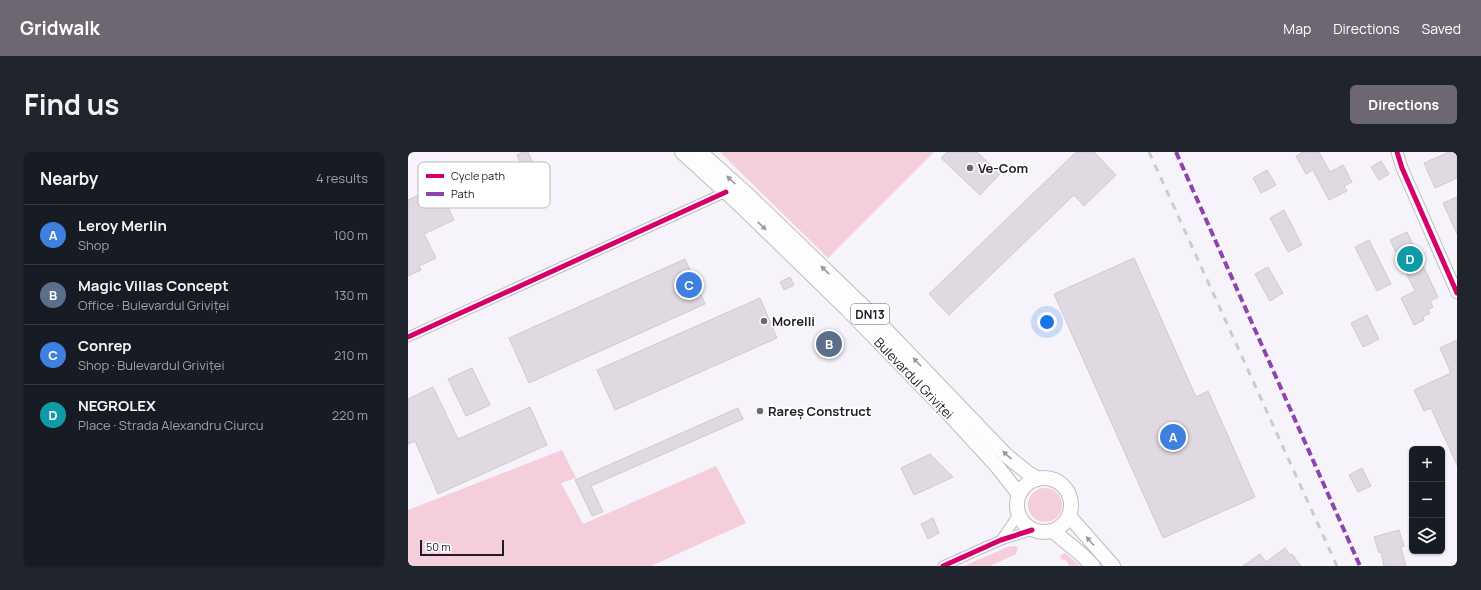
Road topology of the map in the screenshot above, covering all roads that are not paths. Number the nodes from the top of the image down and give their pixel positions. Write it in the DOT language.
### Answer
graph roads {
  1 [pos="682,152"];
  2 [pos="700,152"];
  3 [pos="1397,152"];
  4 [pos="726,192"];
  5 [pos="1457,293"];
  6 [pos="408,337"];
  7 [pos="1038,479"];
  8 [pos="1019,494"];
  9 [pos="1018,515"];
  10 [pos="1069,516"];
  11 [pos="1032,530"];
  12 [pos="1053,531"];
  13 [pos="1001,540"];
  14 [pos="943,566"];
  15 [pos="1093,566"];
  16 [pos="1113,566"];
  1 -- 4 [label="main road, Bulevardul Griviței"];
  7 -- 2 [label="main road, Bulevardul Griviței / DN13, one-way"];
  3 -- 5 [label="street"];
  4 -- 6 [label="street"];
  4 -- 8 [label="main road, Bulevardul Griviței, one-way"];
  7 -- 8 [label="main road"];
  7 -- 10 [label="main road, DN13"];
  8 -- 9 [label="main road"];
  9 -- 11 [label="main road"];
  9 -- 13 [label="street"];
  10 -- 12 [label="main road"];
  16 -- 10 [label="main road, one-way"];
  11 -- 12 [label="main road"];
  11 -- 13 [label="street"];
  12 -- 15 [label="main road"];
  13 -- 14 [label="street"];
}
